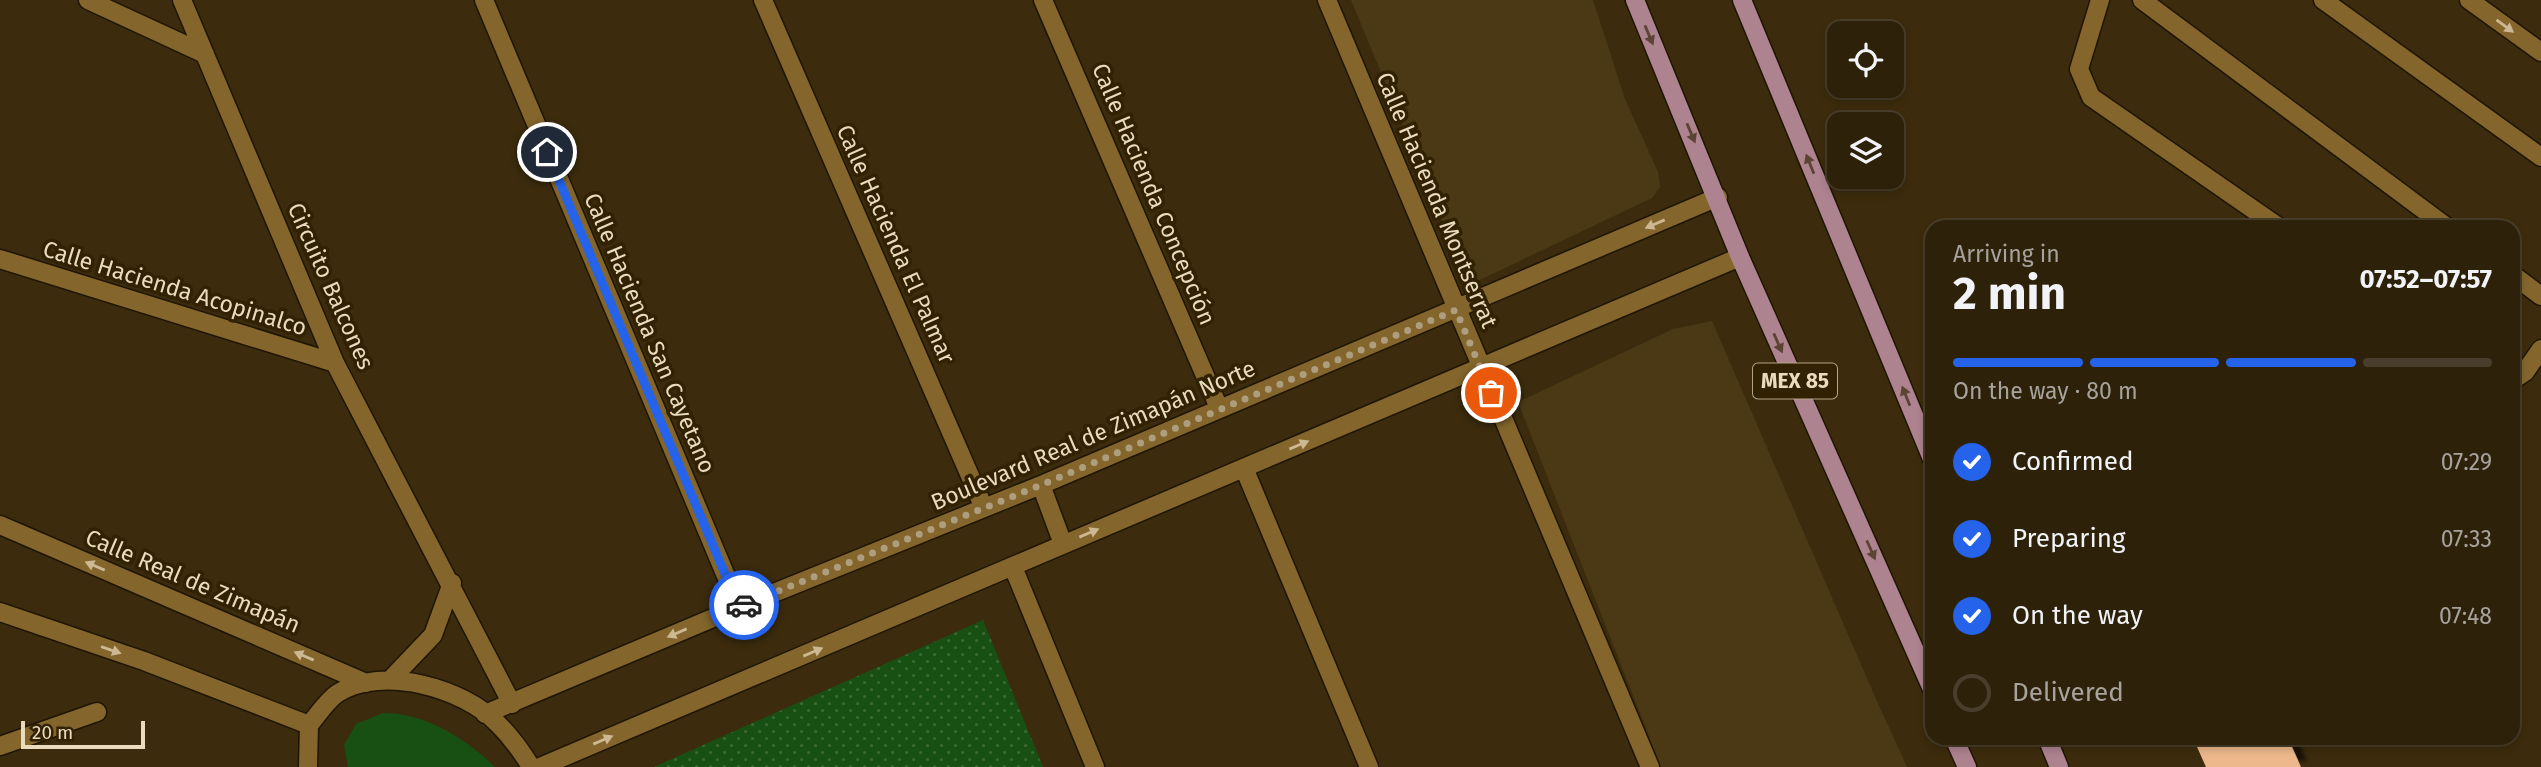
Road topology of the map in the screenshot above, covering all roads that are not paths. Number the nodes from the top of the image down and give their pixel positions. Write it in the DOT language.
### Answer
graph roads {
  1 [pos="88,0"];
  2 [pos="182,0"];
  3 [pos="484,0"];
  4 [pos="763,0"];
  5 [pos="1043,0"];
  6 [pos="1327,0"];
  7 [pos="1635,0"];
  8 [pos="1742,0"];
  9 [pos="2100,0"];
  10 [pos="2142,0"];
  11 [pos="2323,0"];
  12 [pos="2469,0"];
  13 [pos="2541,52"];
  14 [pos="205,54"];
  15 [pos="2541,157"];
  16 [pos="1718,197"];
  17 [pos="2268,220"];
  18 [pos="2437,220"];
  19 [pos="1740,257"];
  20 [pos="0,259"];
  21 [pos="2520,280"];
  22 [pos="2541,296"];
  23 [pos="1456,310"];
  24 [pos="2541,349"];
  25 [pos="335,363"];
  26 [pos="1481,369"];
  27 [pos="2520,375"];
  28 [pos="1219,408"];
  29 [pos="1925,443"];
  30 [pos="1244,468"];
  31 [pos="1041,485"];
  32 [pos="984,508"];
  33 [pos="0,525"];
  34 [pos="1063,544"];
  35 [pos="1013,567"];
  36 [pos="452,583"];
  37 [pos="739,607"];
  38 [pos="0,612"];
  39 [pos="1925,673"];
  40 [pos="392,678"];
  41 [pos="366,683"];
  42 [pos="512,704"];
  43 [pos="97,712"];
  44 [pos="485,715"];
  45 [pos="309,725"];
  46 [pos="1957,745"];
  47 [pos="2051,745"];
  48 [pos="0,746"];
  49 [pos="308,767"];
  50 [pos="531,767"];
  51 [pos="540,767"];
  52 [pos="1095,767"];
  53 [pos="1368,767"];
  54 [pos="1650,767"];
  55 [pos="1967,767"];
  56 [pos="2059,767"];
  1 -- 14 [label="street"];
  2 -- 14 [label="street, Circuito Balcones"];
  3 -- 37 [label="street, Calle Hacienda San Cayetano"];
  4 -- 32 [label="street, Calle Hacienda El Palmar"];
  5 -- 28 [label="street, Calle Hacienda Concepción"];
  6 -- 23 [label="street, Calle Hacienda Montserrat"];
  7 -- 16 [label="main road, MEX 85, one-way"];
  29 -- 8 [label="main road, one-way"];
  9 -- 17 [label="street"];
  10 -- 18 [label="street"];
  11 -- 15 [label="street"];
  12 -- 13 [label="street, one-way"];
  14 -- 25 [label="street, Circuito Balcones"];
  16 -- 19 [label="main road, MEX 85"];
  16 -- 23 [label="street, Boulevard Real de Zimapán Norte, one-way"];
  19 -- 26 [label="street"];
  19 -- 39 [label="main road, MEX 85, one-way"];
  20 -- 25 [label="street, Calle Hacienda Acopinalco"];
  21 -- 22 [label="street"];
  23 -- 26 [label="street, Calle Hacienda Montserrat"];
  23 -- 28 [label="street, Boulevard Real de Zimapán Norte"];
  24 -- 27 [label="street"];
  25 -- 36 [label="street, Circuito Balcones"];
  30 -- 26 [label="street, one-way"];
  26 -- 54 [label="street, Calle Hacienda Montserrat"];
  28 -- 31 [label="street, Boulevard Real de Zimapán Norte"];
  34 -- 30 [label="street, one-way"];
  30 -- 53 [label="street"];
  31 -- 32 [label="street, Boulevard Real de Zimapán Norte"];
  31 -- 34 [label="street"];
  32 -- 37 [label="street, Boulevard Real de Zimapán Norte"];
  41 -- 33 [label="street, Calle Real de Zimapán, one-way"];
  34 -- 35 [label="street"];
  51 -- 35 [label="street, one-way"];
  35 -- 52 [label="street"];
  36 -- 40 [label="street"];
  36 -- 42 [label="street, Circuito Balcones"];
  37 -- 42 [label="street, Boulevard Real de Zimapán Norte, one-way"];
  38 -- 45 [label="street, one-way"];
  40 -- 41 [label="street"];
  40 -- 44 [label="street"];
  41 -- 45 [label="street"];
  42 -- 44 [label="street, Boulevard Real de Zimapán Norte"];
  43 -- 48 [label="street"];
  44 -- 50 [label="street"];
  45 -- 49 [label="street"];
  46 -- 55 [label="main road"];
  47 -- 56 [label="main road"];
}
